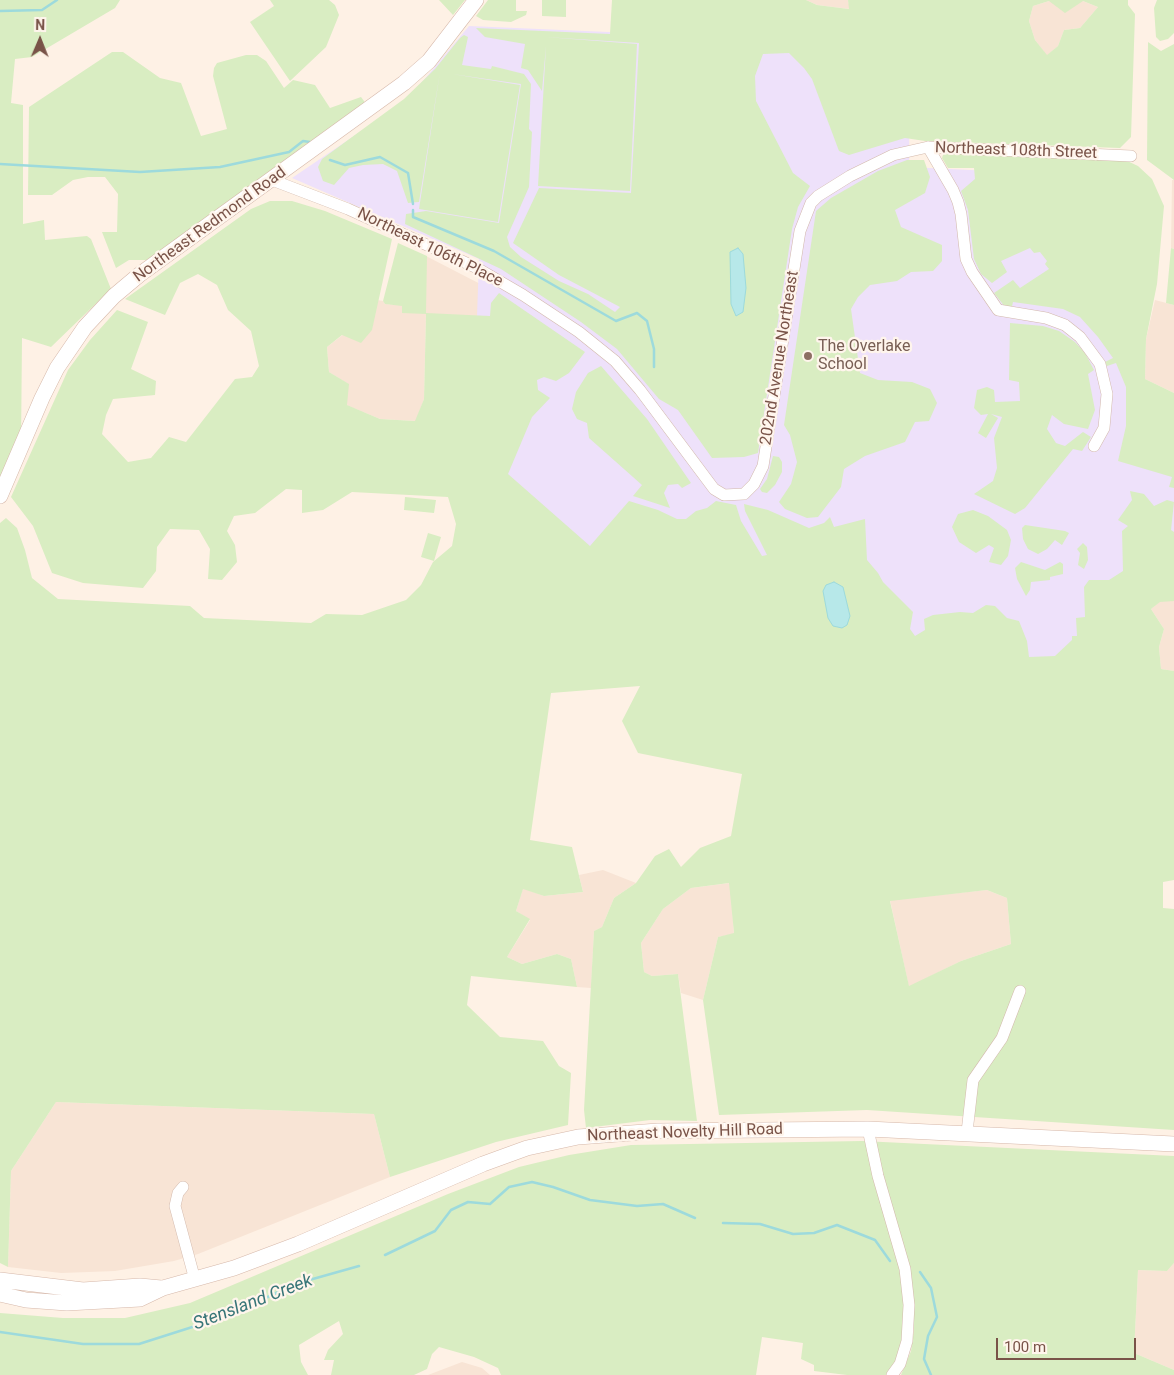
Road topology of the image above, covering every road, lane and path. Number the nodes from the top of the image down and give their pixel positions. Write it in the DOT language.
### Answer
graph roads {
  1 [pos="476,0"];
  2 [pos="928,147"];
  3 [pos="1131,156"];
  4 [pos="272,180"];
  5 [pos="803,217"];
  6 [pos="1094,446"];
  7 [pos="744,494"];
  8 [pos="0,496"];
  9 [pos="1020,991"];
  10 [pos="868,1129"];
  11 [pos="966,1132"];
  12 [pos="1174,1144"];
  13 [pos="183,1187"];
  14 [pos="0,1280"];
  15 [pos="195,1280"];
  16 [pos="163,1288"];
  17 [pos="2,1295"];
  18 [pos="892,1375"];
  1 -- 4 [label="main road, Northeast Redmond Road"];
  2 -- 3 [label="street, Northeast 108th Street"];
  2 -- 5 [label="street, Northeast 108th Street"];
  2 -- 6 [label="street"];
  4 -- 7 [label="street, Northeast 106th Place"];
  4 -- 8 [label="main road, Northeast Redmond Road"];
  5 -- 7 [label="street, 202nd Avenue Northeast"];
  9 -- 11 [label="street"];
  10 -- 11 [label="main road, Northeast Novelty Hill Road"];
  10 -- 15 [label="main road, Northeast Novelty Hill Road"];
  10 -- 18 [label="street"];
  11 -- 12 [label="main road, Northeast Novelty Hill Road"];
  13 -- 15 [label="street"];
  14 -- 16 [label="main road, Northeast Novelty Hill Road"];
  15 -- 16 [label="main road, Northeast Novelty Hill Road"];
  16 -- 17 [label="main road, Northeast Novelty Hill Road"];
}
